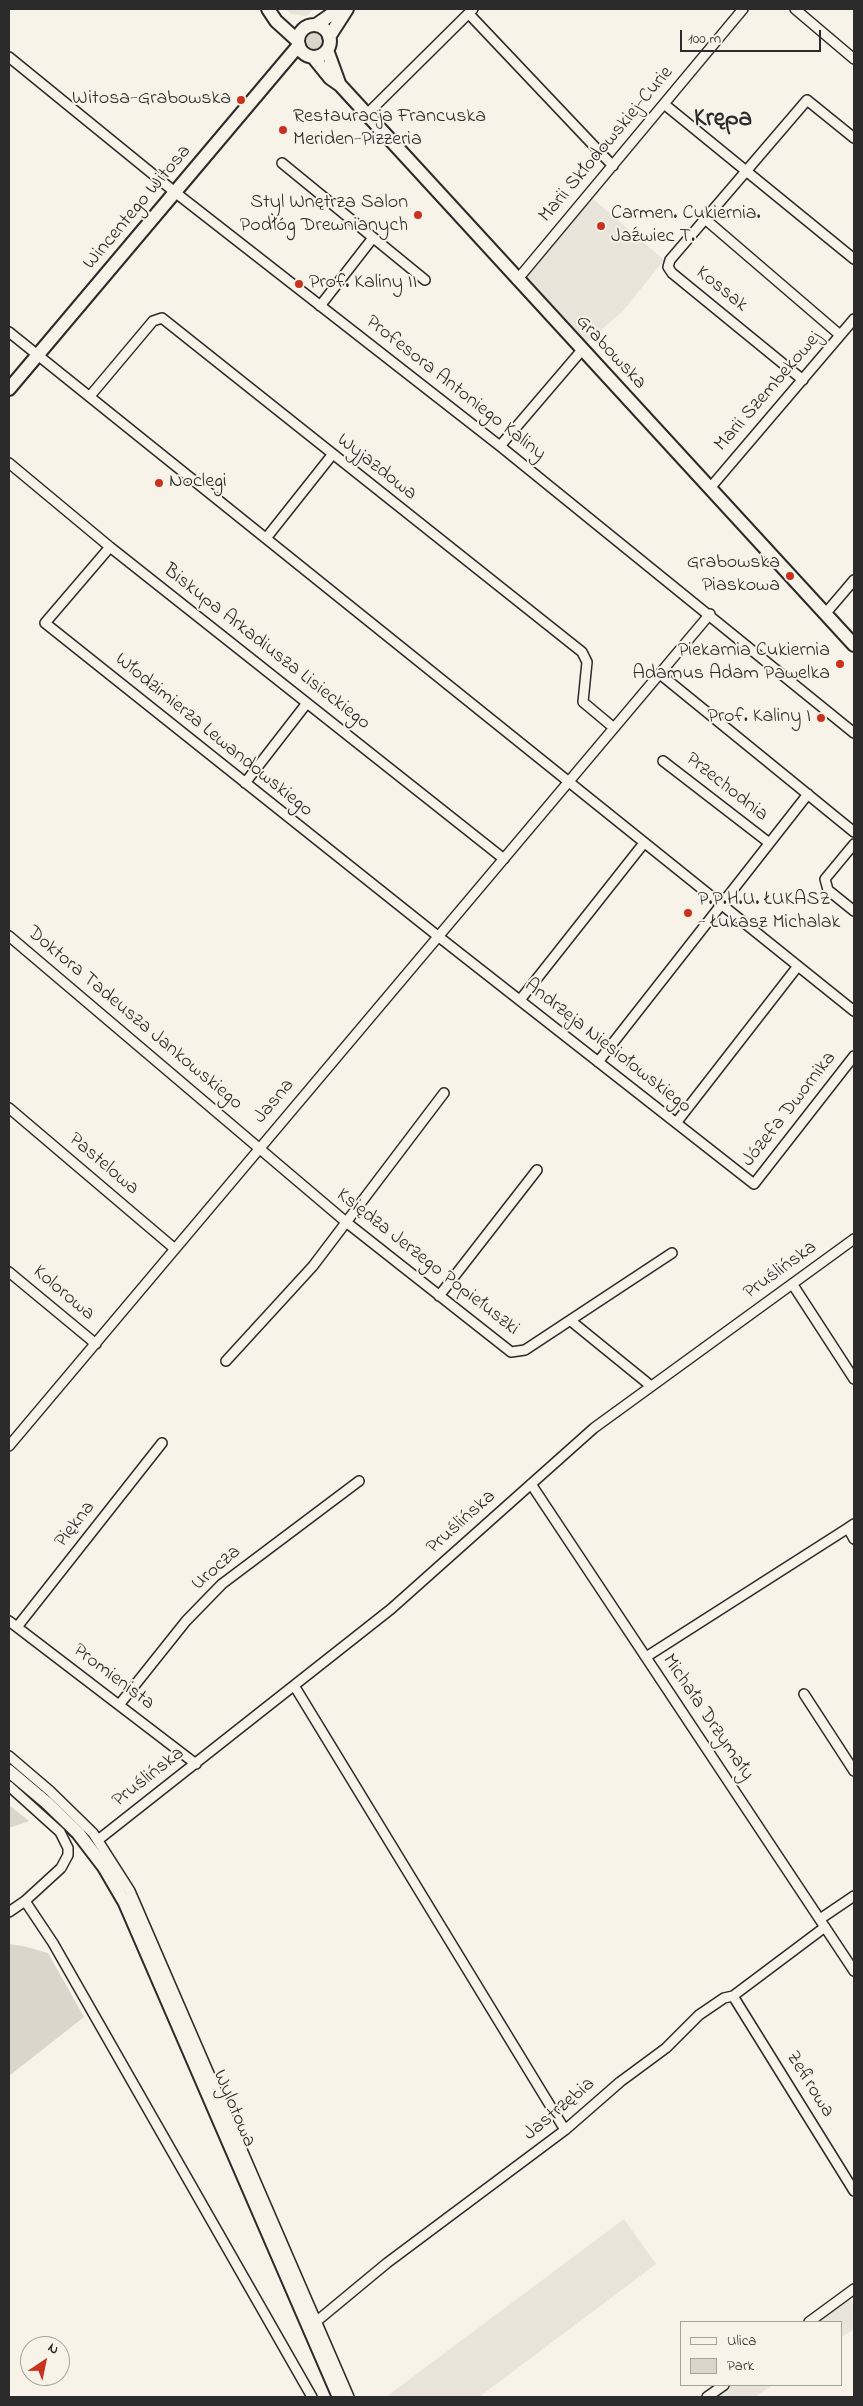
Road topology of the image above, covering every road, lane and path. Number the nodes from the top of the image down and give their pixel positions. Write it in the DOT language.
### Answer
graph roads {
  1 [pos="268,9"];
  2 [pos="339,9"];
  3 [pos="347,9"];
  4 [pos="743,9"];
  5 [pos="795,9"];
  6 [pos="471,12"];
  7 [pos="316,25"];
  8 [pos="329,37"];
  9 [pos="300,39"];
  10 [pos="327,50"];
  11 [pos="311,56"];
  12 [pos="9,57"];
  13 [pos="854,59"];
  14 [pos="340,85"];
  15 [pos="266,86"];
  16 [pos="664,104"];
  17 [pos="366,115"];
  18 [pos="854,138"];
  19 [pos="282,164"];
  20 [pos="613,166"];
  21 [pos="746,170"];
  22 [pos="176,192"];
  23 [pos="705,218"];
  24 [pos="372,239"];
  25 [pos="854,259"];
  26 [pos="425,280"];
  27 [pos="517,280"];
  28 [pos="320,306"];
  29 [pos="854,319"];
  30 [pos="9,332"];
  31 [pos="840,335"];
  32 [pos="582,350"];
  33 [pos="38,355"];
  34 [pos="803,380"];
  35 [pos="9,389"];
  36 [pos="90,396"];
  37 [pos="500,446"];
  38 [pos="332,455"];
  39 [pos="9,463"];
  40 [pos="710,488"];
  41 [pos="267,538"];
  42 [pos="110,546"];
  43 [pos="854,580"];
  44 [pos="710,614"];
  45 [pos="825,614"];
  46 [pos="854,645"];
  47 [pos="660,674"];
  48 [pos="307,703"];
  49 [pos="614,728"];
  50 [pos="854,733"];
  51 [pos="663,761"];
  52 [pos="570,781"];
  53 [pos="244,783"];
  54 [pos="808,794"];
  55 [pos="854,832"];
  56 [pos="768,842"];
  57 [pos="644,843"];
  58 [pos="854,844"];
  59 [pos="504,859"];
  60 [pos="720,904"];
  61 [pos="854,911"];
  62 [pos="9,936"];
  63 [pos="439,937"];
  64 [pos="798,966"];
  65 [pos="520,1000"];
  66 [pos="854,1011"];
  67 [pos="854,1056"];
  68 [pos="598,1062"];
  69 [pos="444,1093"];
  70 [pos="9,1108"];
  71 [pos="676,1123"];
  72 [pos="259,1148"];
  73 [pos="537,1170"];
  74 [pos="754,1184"];
  75 [pos="346,1222"];
  76 [pos="854,1239"];
  77 [pos="174,1250"];
  78 [pos="672,1253"];
  79 [pos="10,1276"];
  80 [pos="792,1285"];
  81 [pos="439,1296"];
  82 [pos="571,1321"];
  83 [pos="96,1344"];
  84 [pos="226,1361"];
  85 [pos="854,1379"];
  86 [pos="651,1386"];
  87 [pos="162,1443"];
  88 [pos="9,1446"];
  89 [pos="359,1481"];
  90 [pos="532,1484"];
  91 [pos="851,1526"];
  92 [pos="854,1539"];
  93 [pos="9,1621"];
  94 [pos="17,1627"];
  95 [pos="646,1656"];
  96 [pos="295,1687"];
  97 [pos="804,1694"];
  98 [pos="119,1705"];
  99 [pos="9,1756"];
  100 [pos="196,1764"];
  101 [pos="9,1771"];
  102 [pos="854,1771"];
  103 [pos="9,1786"];
  104 [pos="98,1840"];
  105 [pos="854,1896"];
  106 [pos="25,1901"];
  107 [pos="9,1912"];
  108 [pos="822,1923"];
  109 [pos="854,1971"];
  110 [pos="733,1996"];
  111 [pos="565,2130"];
  112 [pos="854,2191"];
  113 [pos="854,2289"];
  114 [pos="317,2321"];
  115 [pos="810,2321"];
  116 [pos="723,2386"];
  117 [pos="312,2397"];
  118 [pos="339,2397"];
  119 [pos="349,2397"];
  120 [pos="707,2397"];
  1 -- 9 [label="street"];
  2 -- 7 [label="street"];
  3 -- 8 [label="street"];
  4 -- 16 [label="street, Marii Skłodowskiej-Curie"];
  5 -- 13 [label="street"];
  6 -- 17 [label="street"];
  6 -- 20 [label="street"];
  7 -- 8 [label="street"];
  7 -- 9 [label="street"];
  8 -- 10 [label="street"];
  9 -- 11 [label="street"];
  9 -- 15 [label="street, Wincentego Witosa"];
  10 -- 11 [label="street"];
  10 -- 14 [label="street, Grabowska"];
  11 -- 14 [label="street, Grabowska"];
  11 -- 15 [label="street, Wincentego Witosa"];
  12 -- 22 [label="street, Profesora Antoniego Kaliny"];
  14 -- 17 [label="street, Grabowska"];
  15 -- 22 [label="street, Wincentego Witosa"];
  16 -- 20 [label="street, Marii Skłodowskiej-Curie"];
  16 -- 21 [label="street"];
  17 -- 27 [label="street, Grabowska"];
  18 -- 21 [label="street, Kossak"];
  19 -- 24 [label="street"];
  20 -- 27 [label="street, Marii Skłodowskiej-Curie"];
  21 -- 23 [label="street, Kossak"];
  21 -- 25 [label="street"];
  22 -- 28 [label="street, Profesora Antoniego Kaliny"];
  22 -- 33 [label="street, Wincentego Witosa"];
  23 -- 31 [label="street"];
  23 -- 34 [label="street, Kossak"];
  24 -- 26 [label="street"];
  24 -- 28 [label="street"];
  27 -- 32 [label="street, Grabowska"];
  28 -- 37 [label="street, Profesora Antoniego Kaliny"];
  29 -- 31 [label="street, Marii Szembekowej"];
  30 -- 33 [label="street"];
  31 -- 34 [label="street, Marii Szembekowej"];
  32 -- 37 [label="street"];
  32 -- 40 [label="street, Grabowska"];
  33 -- 35 [label="street, Wincentego Witosa"];
  33 -- 36 [label="street"];
  34 -- 40 [label="street, Marii Szembekowej"];
  36 -- 38 [label="street, Wyjazdowa"];
  36 -- 41 [label="street"];
  37 -- 44 [label="street, Profesora Antoniego Kaliny"];
  38 -- 41 [label="street"];
  38 -- 49 [label="street, Wyjazdowa"];
  39 -- 42 [label="street, Biskupa Arkadiusza Lisieckiego"];
  40 -- 45 [label="street, Grabowska"];
  41 -- 52 [label="street"];
  42 -- 48 [label="street, Biskupa Arkadiusza Lisieckiego"];
  42 -- 53 [label="street, Włodzimierza Lewandowskiego"];
  43 -- 45 [label="street"];
  44 -- 47 [label="street, Jasna"];
  44 -- 50 [label="street, Profesora Antoniego Kaliny"];
  45 -- 46 [label="street, Grabowska"];
  47 -- 49 [label="street, Jasna"];
  47 -- 54 [label="street"];
  48 -- 53 [label="street"];
  48 -- 59 [label="street, Biskupa Arkadiusza Lisieckiego"];
  49 -- 52 [label="street, Jasna"];
  51 -- 56 [label="street, Przechodnia"];
  52 -- 57 [label="street"];
  52 -- 59 [label="street, Jasna"];
  53 -- 63 [label="street, Włodzimierza Lewandowskiego"];
  54 -- 55 [label="street"];
  54 -- 56 [label="street"];
  56 -- 60 [label="street"];
  57 -- 60 [label="street"];
  57 -- 65 [label="street"];
  58 -- 61 [label="street"];
  59 -- 63 [label="street, Jasna"];
  60 -- 64 [label="street"];
  60 -- 68 [label="street"];
  62 -- 72 [label="street, Doktora Tadeusza Jankowskiego"];
  63 -- 65 [label="street, Andrzeja Niesiołowskiego"];
  63 -- 72 [label="street, Jasna"];
  64 -- 66 [label="street"];
  64 -- 71 [label="street"];
  65 -- 68 [label="street, Andrzeja Niesiołowskiego"];
  67 -- 74 [label="street, Józefa Dwornika"];
  68 -- 71 [label="street, Andrzeja Niesiołowskiego"];
  69 -- 75 [label="street"];
  70 -- 77 [label="street, Pastelowa"];
  71 -- 74 [label="street, Andrzeja Niesiołowskiego"];
  72 -- 75 [label="street, Księdza Jerzego Popiełuszki"];
  72 -- 77 [label="street, Jasna"];
  73 -- 81 [label="street"];
  75 -- 81 [label="street, Księdza Jerzego Popiełuszki"];
  75 -- 84 [label="street"];
  76 -- 80 [label="street, Pruślińska"];
  77 -- 83 [label="street, Jasna"];
  78 -- 82 [label="street, Księdza Jerzego Popiełuszki"];
  79 -- 83 [label="street, Kolorowa"];
  80 -- 85 [label="street"];
  80 -- 86 [label="street, Pruślińska"];
  81 -- 82 [label="street, Księdza Jerzego Popiełuszki"];
  82 -- 86 [label="street"];
  83 -- 88 [label="street, Jasna"];
  86 -- 90 [label="street, Pruślińska"];
  87 -- 94 [label="street, Piękna"];
  89 -- 98 [label="street, Urocza"];
  90 -- 95 [label="street, Michała Drzymały"];
  90 -- 96 [label="street, Pruślińska"];
  91 -- 92 [label="street"];
  91 -- 95 [label="street"];
  93 -- 94 [label="street, Promienista"];
  94 -- 98 [label="street, Promienista"];
  95 -- 108 [label="street, Michała Drzymały"];
  96 -- 100 [label="street, Pruślińska"];
  96 -- 111 [label="street"];
  97 -- 102 [label="street"];
  98 -- 100 [label="street, Promienista"];
  99 -- 104 [label="street, Wylotowa"];
  100 -- 104 [label="street, Pruślińska"];
  101 -- 118 [label="street, Wylotowa"];
  103 -- 106 [label="street"];
  104 -- 114 [label="street, Wylotowa"];
  105 -- 108 [label="street, Jastrzębia"];
  106 -- 107 [label="street"];
  106 -- 117 [label="street"];
  108 -- 109 [label="street, Michała Drzymały"];
  108 -- 110 [label="street, Jastrzębia"];
  110 -- 111 [label="street, Jastrzębia"];
  110 -- 112 [label="street, Zefirowa"];
  111 -- 114 [label="street, Jastrzębia"];
  113 -- 115 [label="street"];
  114 -- 119 [label="street, Wylotowa"];
  116 -- 120 [label="street"];
}
